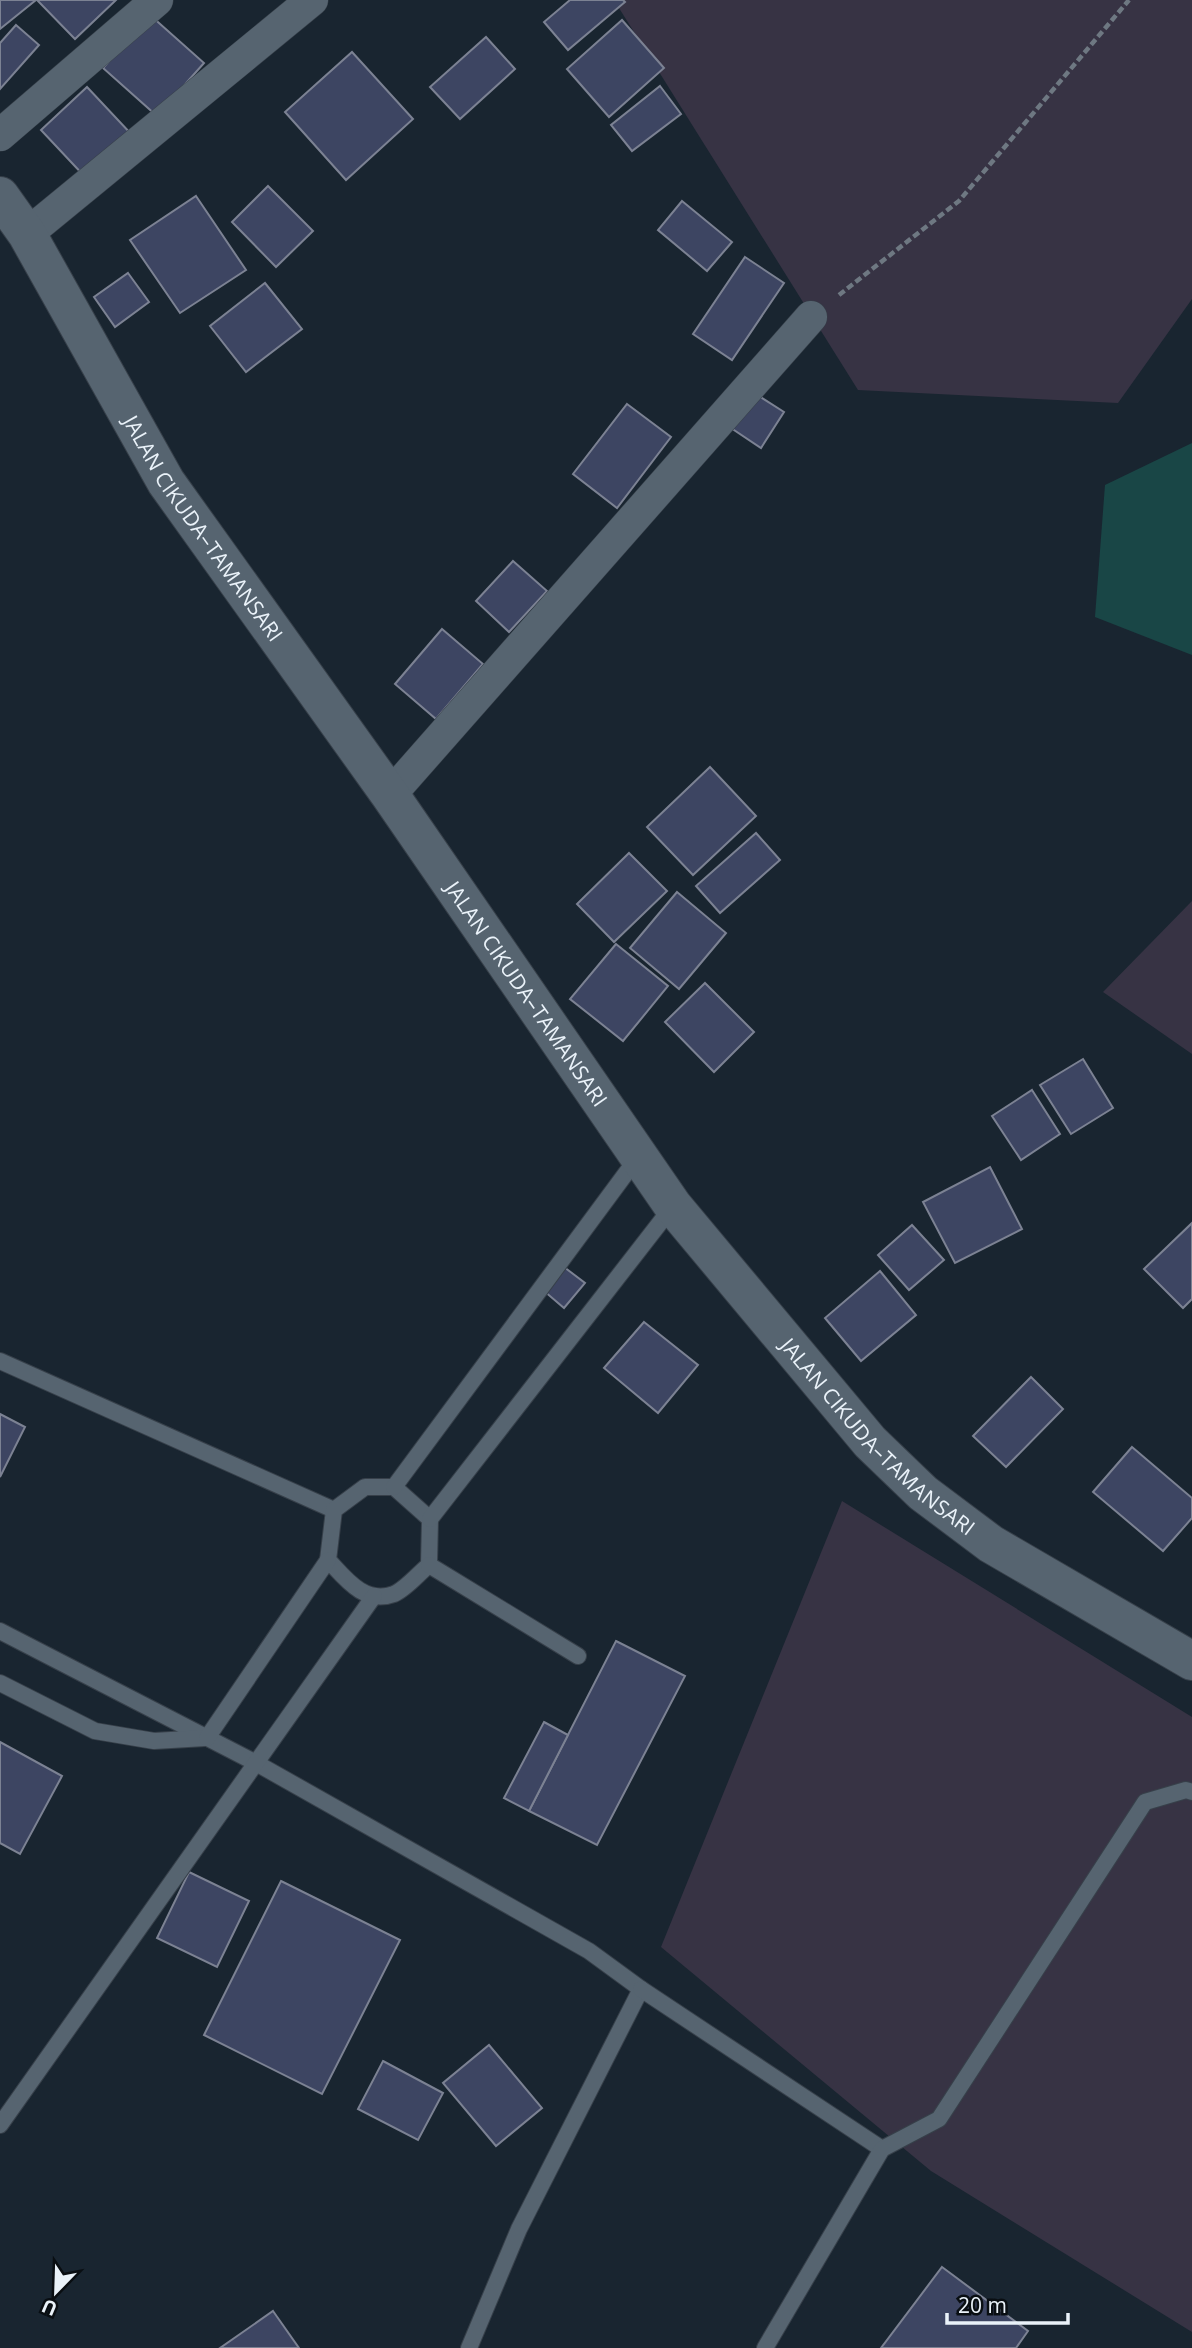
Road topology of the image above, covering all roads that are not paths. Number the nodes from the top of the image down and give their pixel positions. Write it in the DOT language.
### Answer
graph roads {
  1 [pos="157,0"];
  2 [pos="312,0"];
  3 [pos="0,135"];
  4 [pos="0,196"];
  5 [pos="27,234"];
  6 [pos="811,317"];
  7 [pos="390,795"];
  8 [pos="639,1157"];
  9 [pos="673,1206"];
  10 [pos="0,1361"];
  11 [pos="394,1487"];
  12 [pos="334,1510"];
  13 [pos="430,1518"];
  14 [pos="328,1560"];
  15 [pos="429,1565"];
  16 [pos="374,1596"];
  17 [pos="2,1637"];
  18 [pos="578,1656"];
  19 [pos="1192,1661"];
  20 [pos="0,1683"];
  21 [pos="208,1738"];
  22 [pos="256,1763"];
  23 [pos="1192,1792"];
  24 [pos="641,1989"];
  25 [pos="0,2125"];
  26 [pos="882,2149"];
  27 [pos="469,2348"];
  28 [pos="765,2348"];
  1 -- 3 [label="street"];
  2 -- 5 [label="street"];
  4 -- 5 [label="street, JALAN CIKUDA–TAMANSARI"];
  5 -- 7 [label="street, JALAN CIKUDA–TAMANSARI"];
  6 -- 7 [label="street"];
  7 -- 8 [label="street, JALAN CIKUDA–TAMANSARI"];
  8 -- 9 [label="street, JALAN CIKUDA–TAMANSARI"];
  8 -- 11 [label="lane"];
  9 -- 13 [label="lane"];
  9 -- 19 [label="street, JALAN CIKUDA–TAMANSARI"];
  10 -- 12 [label="lane"];
  11 -- 12 [label="lane"];
  11 -- 13 [label="lane"];
  12 -- 14 [label="lane"];
  13 -- 15 [label="lane"];
  14 -- 16 [label="lane"];
  14 -- 21 [label="lane"];
  15 -- 16 [label="lane"];
  15 -- 18 [label="lane"];
  16 -- 22 [label="lane"];
  17 -- 21 [label="lane"];
  20 -- 21 [label="lane"];
  21 -- 22 [label="lane"];
  22 -- 24 [label="lane"];
  22 -- 25 [label="lane"];
  23 -- 26 [label="lane"];
  24 -- 26 [label="lane"];
  24 -- 27 [label="lane"];
  26 -- 28 [label="lane"];
}
